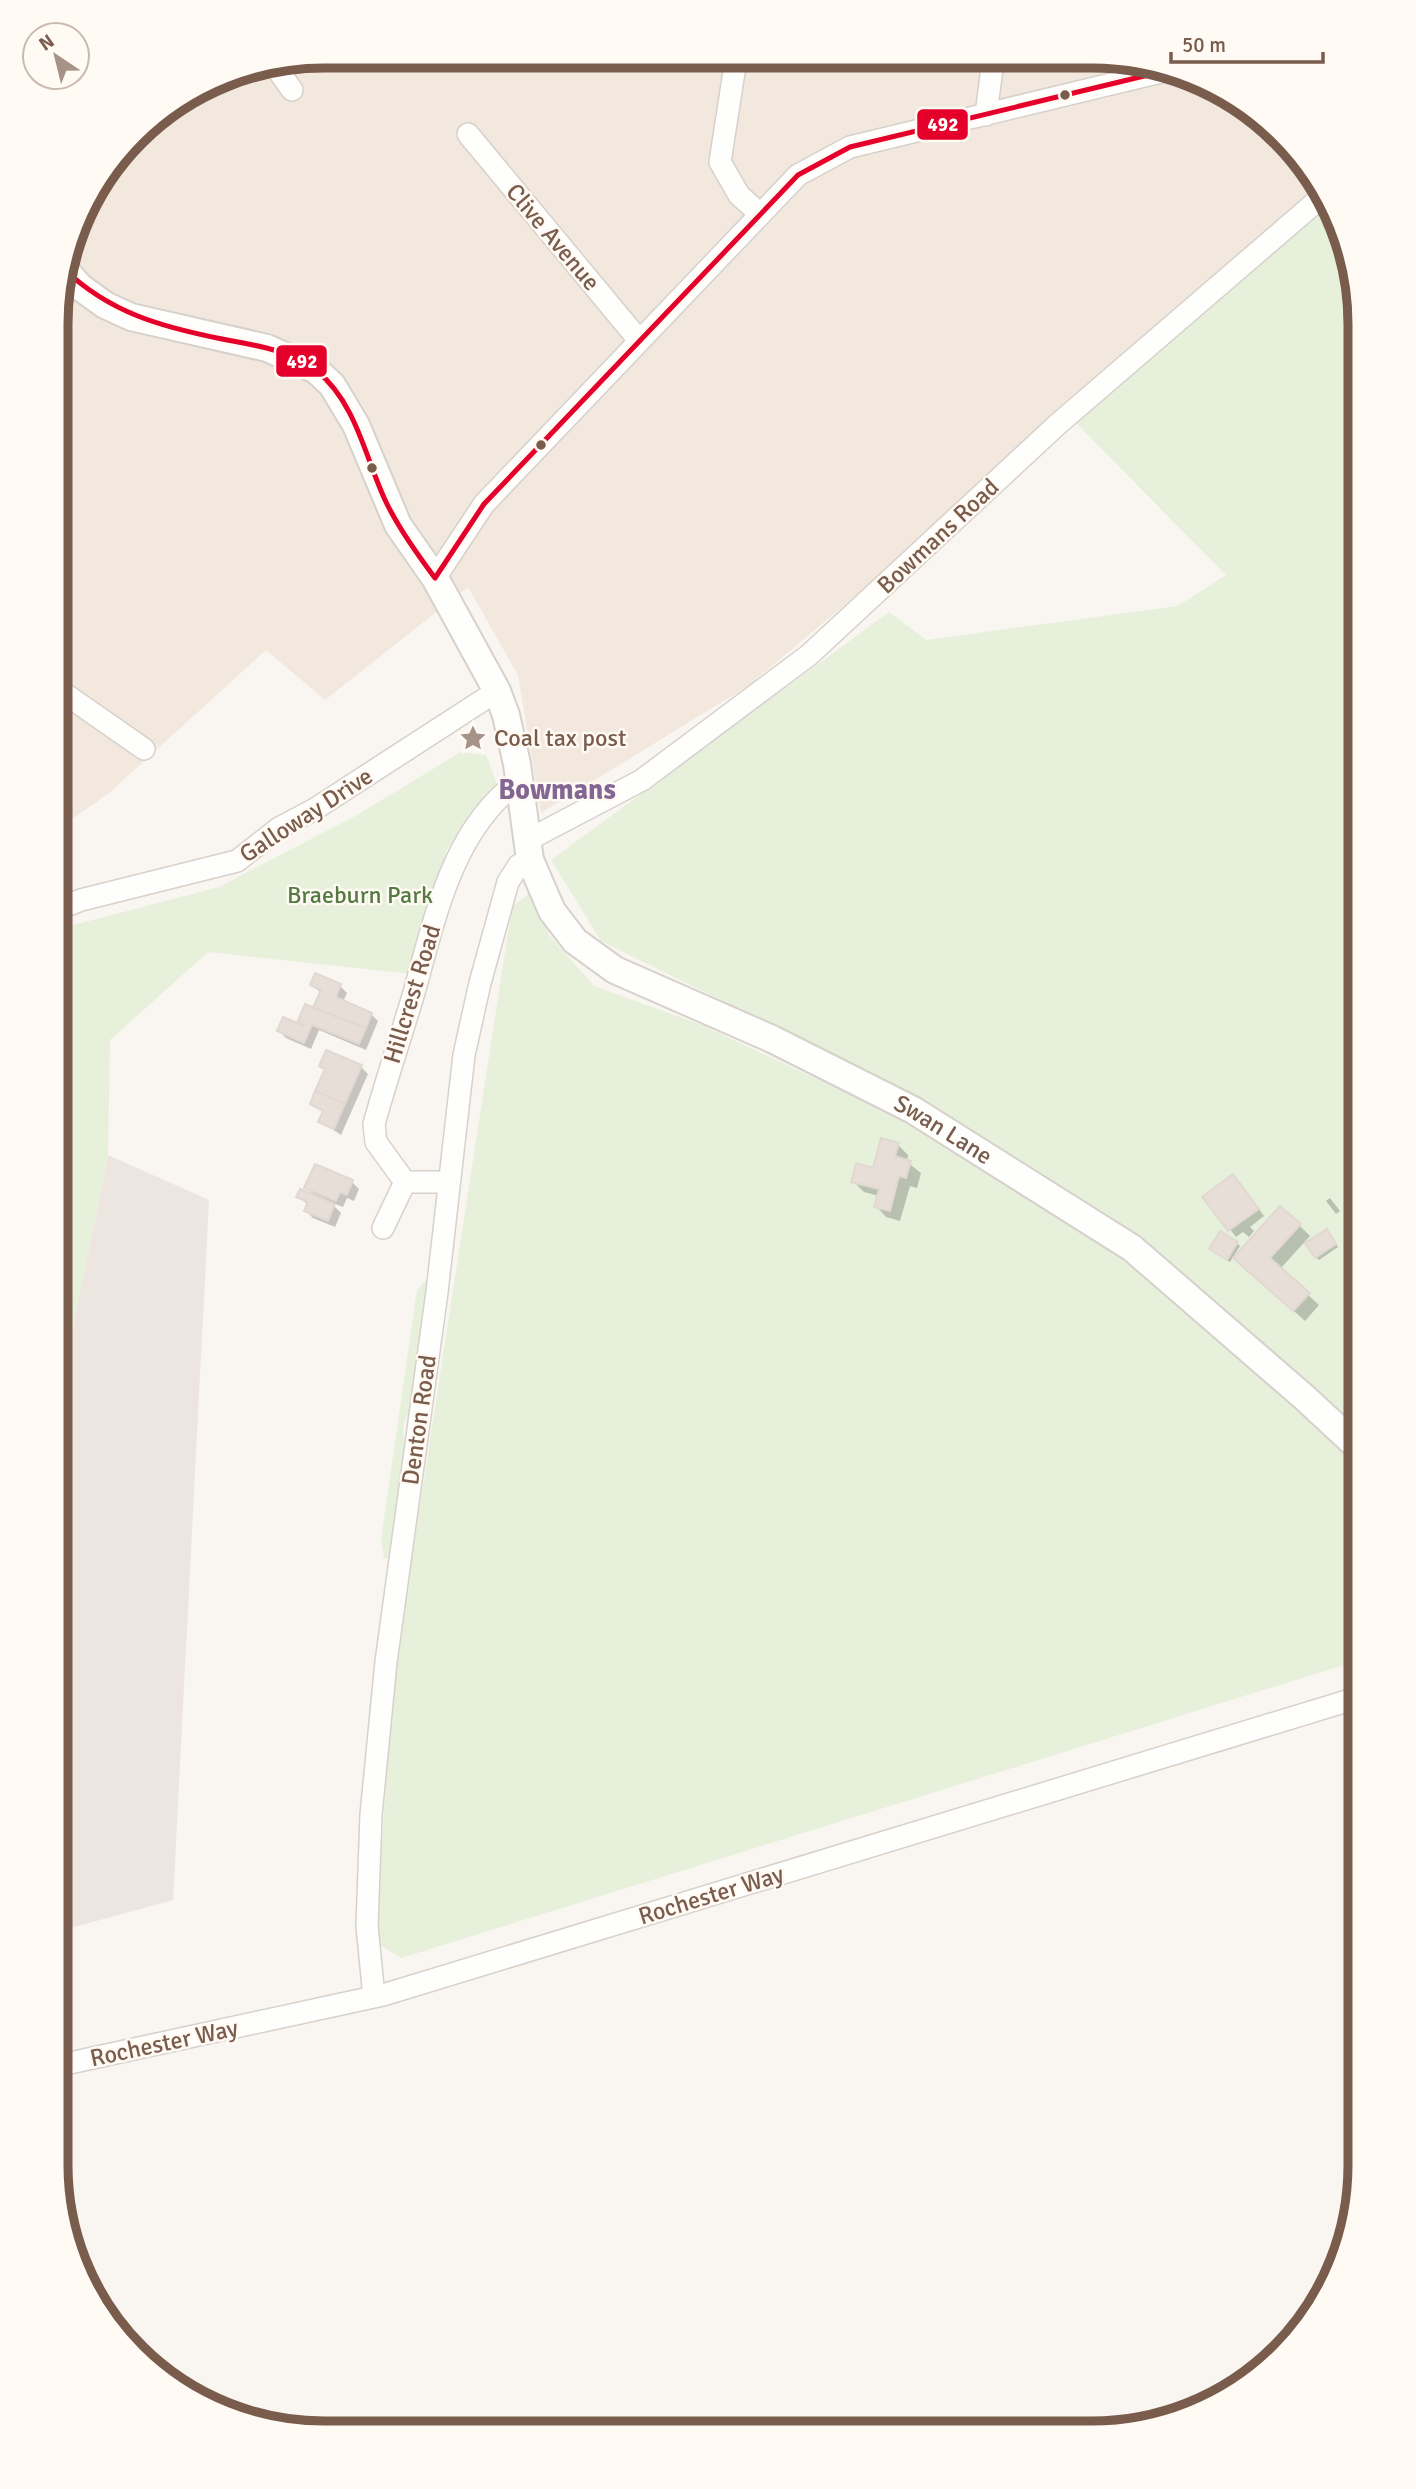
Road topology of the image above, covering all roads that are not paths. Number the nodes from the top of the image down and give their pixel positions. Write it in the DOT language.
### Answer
graph roads {
  1 [pos="735,68"];
  2 [pos="992,68"];
  3 [pos="279,72"];
  4 [pos="1149,75"];
  5 [pos="292,90"];
  6 [pos="986,115"];
  7 [pos="468,134"];
  8 [pos="1316,202"];
  9 [pos="760,214"];
  10 [pos="72,278"];
  11 [pos="638,339"];
  12 [pos="435,578"];
  13 [pos="497,691"];
  14 [pos="68,696"];
  15 [pos="144,749"];
  16 [pos="520,780"];
  17 [pos="528,851"];
  18 [pos="68,905"];
  19 [pos="405,1182"];
  20 [pos="447,1182"];
  21 [pos="383,1228"];
  22 [pos="1348,1438"];
  23 [pos="1348,1701"];
  24 [pos="374,1997"];
  25 [pos="68,2063"];
  1 -- 9 [label="street"];
  2 -- 6 [label="street"];
  3 -- 5 [label="street"];
  4 -- 6 [label="street"];
  6 -- 9 [label="street"];
  7 -- 11 [label="street, Clive Avenue"];
  8 -- 17 [label="street, Bowmans Road"];
  9 -- 11 [label="street"];
  10 -- 12 [label="street, Swan Lane"];
  11 -- 12 [label="street"];
  12 -- 13 [label="street, Swan Lane"];
  13 -- 16 [label="street, Swan Lane"];
  13 -- 18 [label="street, Galloway Drive"];
  14 -- 15 [label="street"];
  16 -- 17 [label="street, Swan Lane"];
  16 -- 19 [label="street, Hillcrest Road"];
  17 -- 20 [label="street, Denton Road"];
  17 -- 22 [label="street, Swan Lane"];
  19 -- 20 [label="street"];
  19 -- 21 [label="street"];
  20 -- 24 [label="street, Denton Road"];
  23 -- 24 [label="street, Rochester Way"];
  24 -- 25 [label="street, Rochester Way"];
}
